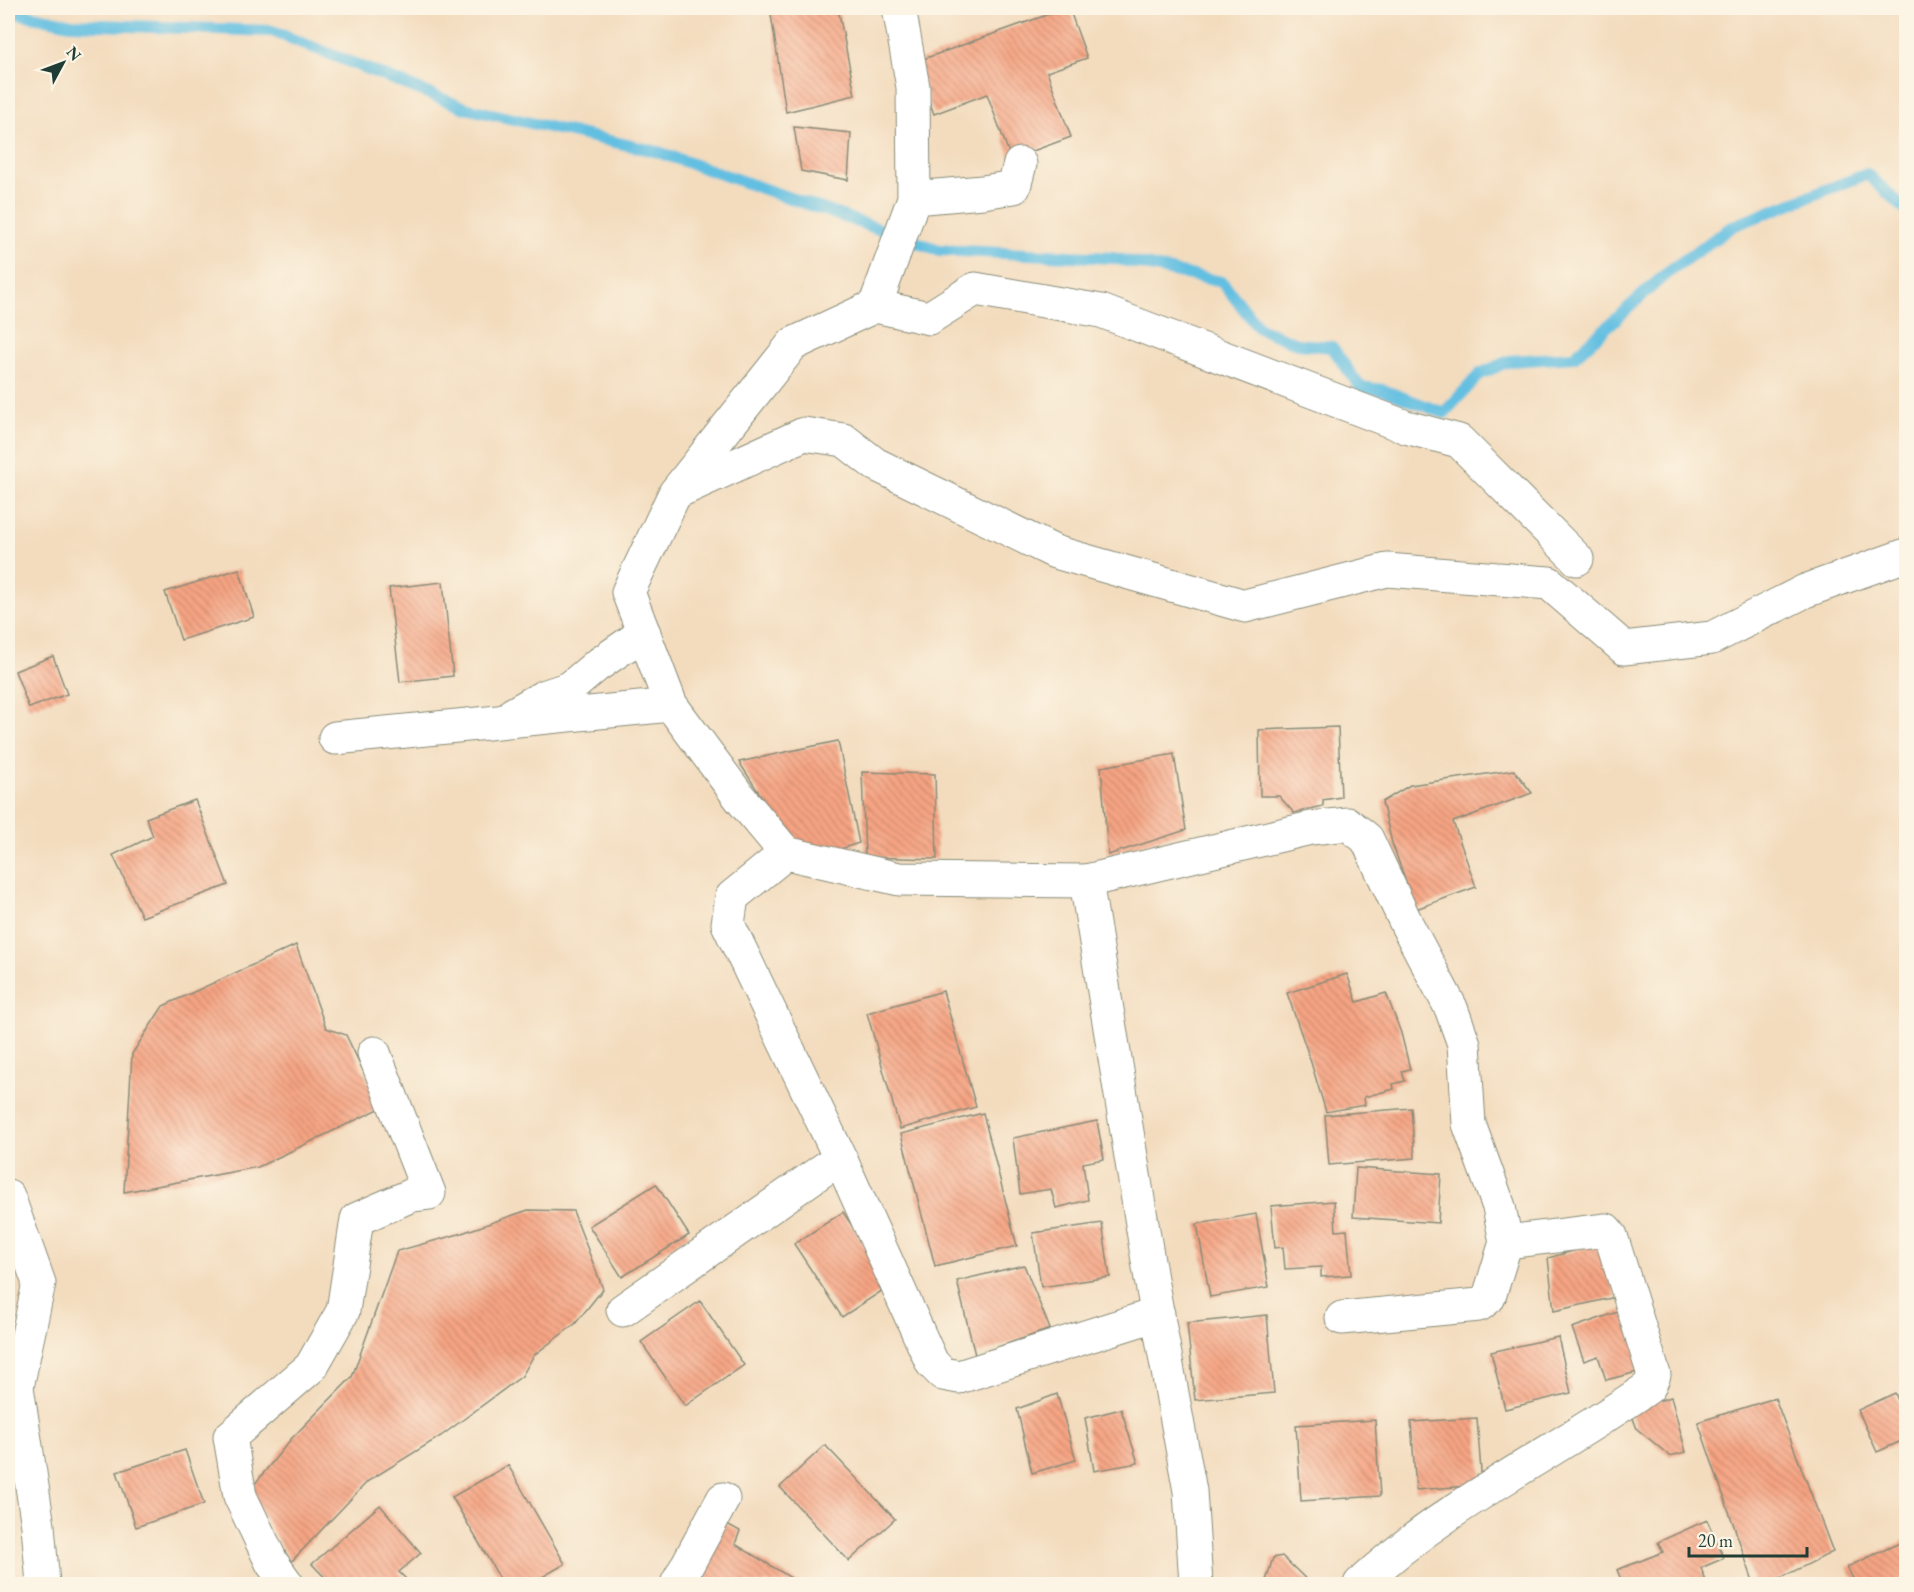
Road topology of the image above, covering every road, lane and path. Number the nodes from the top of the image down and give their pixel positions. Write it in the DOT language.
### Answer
graph roads {
  1 [pos="899,8"];
  2 [pos="1020,164"];
  3 [pos="912,204"];
  4 [pos="875,306"];
  5 [pos="675,493"];
  6 [pos="1906,555"];
  7 [pos="1577,560"];
  8 [pos="644,633"];
  9 [pos="671,705"];
  10 [pos="498,722"];
  11 [pos="335,738"];
  12 [pos="786,853"];
  13 [pos="1086,881"];
  14 [pos="374,1053"];
  15 [pos="840,1158"];
  16 [pos="8,1196"];
  17 [pos="1506,1242"];
  18 [pos="623,1310"];
  19 [pos="1158,1314"];
  20 [pos="1342,1318"];
  21 [pos="723,1499"];
  22 [pos="43,1584"];
  23 [pos="287,1584"];
  24 [pos="677,1584"];
  25 [pos="1196,1584"];
  26 [pos="1360,1584"];
  1 -- 3 [label="street"];
  2 -- 3 [label="street"];
  3 -- 4 [label="street"];
  4 -- 5 [label="street"];
  4 -- 7 [label="street"];
  5 -- 6 [label="street"];
  5 -- 8 [label="street"];
  8 -- 9 [label="street"];
  8 -- 10 [label="street"];
  9 -- 10 [label="street"];
  9 -- 12 [label="street"];
  10 -- 11 [label="street"];
  12 -- 13 [label="street"];
  12 -- 15 [label="street"];
  13 -- 17 [label="street"];
  13 -- 19 [label="street"];
  14 -- 23 [label="street"];
  15 -- 18 [label="street"];
  15 -- 19 [label="street"];
  16 -- 22 [label="street"];
  17 -- 20 [label="street"];
  17 -- 26 [label="street"];
  19 -- 25 [label="street"];
  21 -- 24 [label="street"];
}
